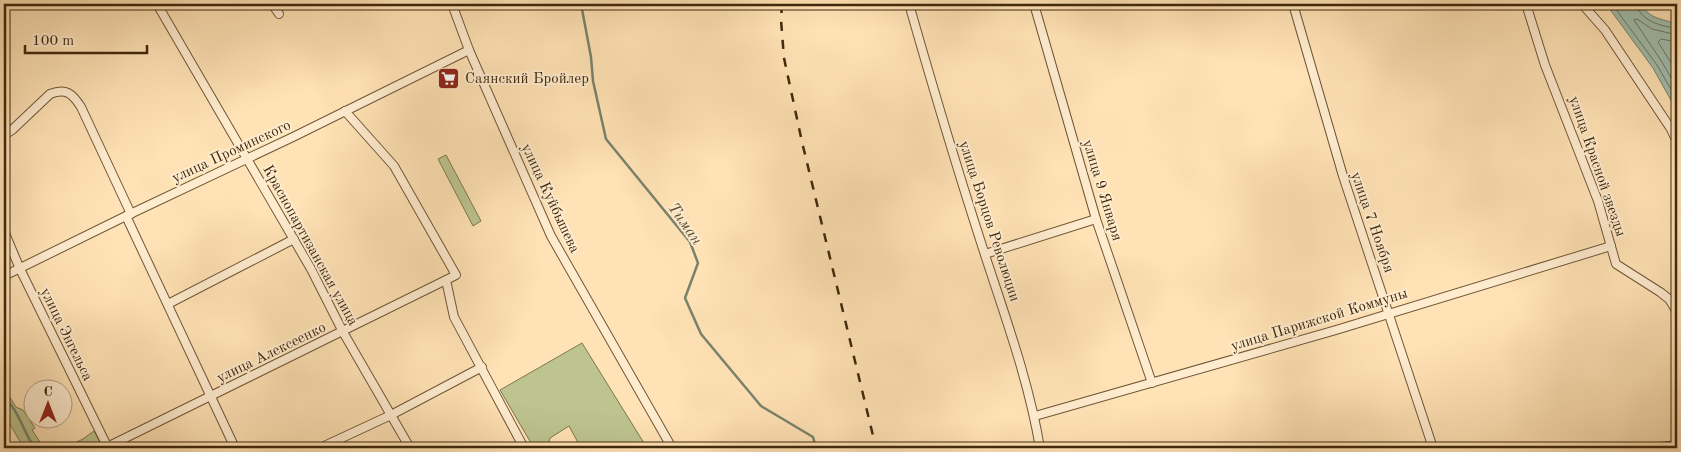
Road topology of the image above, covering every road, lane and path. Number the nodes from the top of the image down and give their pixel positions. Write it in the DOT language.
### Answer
graph roads {
  1 [pos="157,4"];
  2 [pos="272,4"];
  3 [pos="452,4"];
  4 [pos="909,4"];
  5 [pos="1034,4"];
  6 [pos="1293,4"];
  7 [pos="1526,4"];
  8 [pos="1582,4"];
  9 [pos="278,14"];
  10 [pos="470,50"];
  11 [pos="345,111"];
  12 [pos="4,135"];
  13 [pos="1677,142"];
  14 [pos="247,158"];
  15 [pos="129,215"];
  16 [pos="1096,219"];
  17 [pos="4,230"];
  18 [pos="294,239"];
  19 [pos="1611,246"];
  20 [pos="985,254"];
  21 [pos="20,268"];
  22 [pos="4,276"];
  23 [pos="446,280"];
  24 [pos="168,304"];
  25 [pos="1677,312"];
  26 [pos="1389,313"];
  27 [pos="343,332"];
  28 [pos="482,367"];
  29 [pos="1152,382"];
  30 [pos="210,396"];
  31 [pos="391,415"];
  32 [pos="1035,416"];
  33 [pos="1677,445"];
  34 [pos="108,448"];
  35 [pos="235,448"];
  36 [pos="320,448"];
  37 [pos="410,448"];
  38 [pos="524,448"];
  39 [pos="672,448"];
  40 [pos="1040,448"];
  41 [pos="1433,448"];
  42 [pos="1653,448"];
  1 -- 14 [label="street, Краснопартизанская улица"];
  2 -- 9 [label="street"];
  3 -- 10 [label="street, улица Куйбышева"];
  4 -- 20 [label="street, улица Борцов Революции"];
  5 -- 16 [label="street, улица 9 Января"];
  6 -- 26 [label="street, улица 7 Ноября"];
  7 -- 19 [label="street, улица Красной звезды"];
  8 -- 13 [label="street"];
  10 -- 11 [label="street, улица Проминского"];
  10 -- 39 [label="street, улица Куйбышева"];
  11 -- 14 [label="street, улица Проминского"];
  11 -- 23 [label="street"];
  12 -- 15 [label="street"];
  14 -- 15 [label="street, улица Проминского"];
  14 -- 18 [label="street, Краснопартизанская улица"];
  15 -- 21 [label="street, улица Проминского"];
  15 -- 24 [label="street"];
  16 -- 20 [label="street"];
  16 -- 29 [label="street, улица 9 Января"];
  17 -- 21 [label="street, улица Энгельса"];
  18 -- 24 [label="street"];
  18 -- 27 [label="street, Краснопартизанская улица"];
  19 -- 25 [label="street, улица Красной звезды"];
  19 -- 26 [label="street, улица Парижской Коммуны"];
  20 -- 32 [label="street, улица Борцов Революции"];
  21 -- 22 [label="street, улица Проминского"];
  21 -- 34 [label="street, улица Энгельса"];
  23 -- 27 [label="street, улица Алексеенко"];
  23 -- 28 [label="street"];
  24 -- 30 [label="street"];
  26 -- 29 [label="street, улица Парижской Коммуны"];
  26 -- 41 [label="street, улица 7 Ноября"];
  27 -- 30 [label="street, улица Алексеенко"];
  27 -- 31 [label="street, Краснопартизанская улица"];
  28 -- 31 [label="street"];
  28 -- 38 [label="street"];
  29 -- 32 [label="street, улица Парижской Коммуны"];
  30 -- 34 [label="street, улица Алексеенко"];
  30 -- 35 [label="street"];
  31 -- 36 [label="street"];
  31 -- 37 [label="street, Краснопартизанская улица"];
  32 -- 40 [label="street, улица Борцов Революции"];
  33 -- 42 [label="street"];
}
